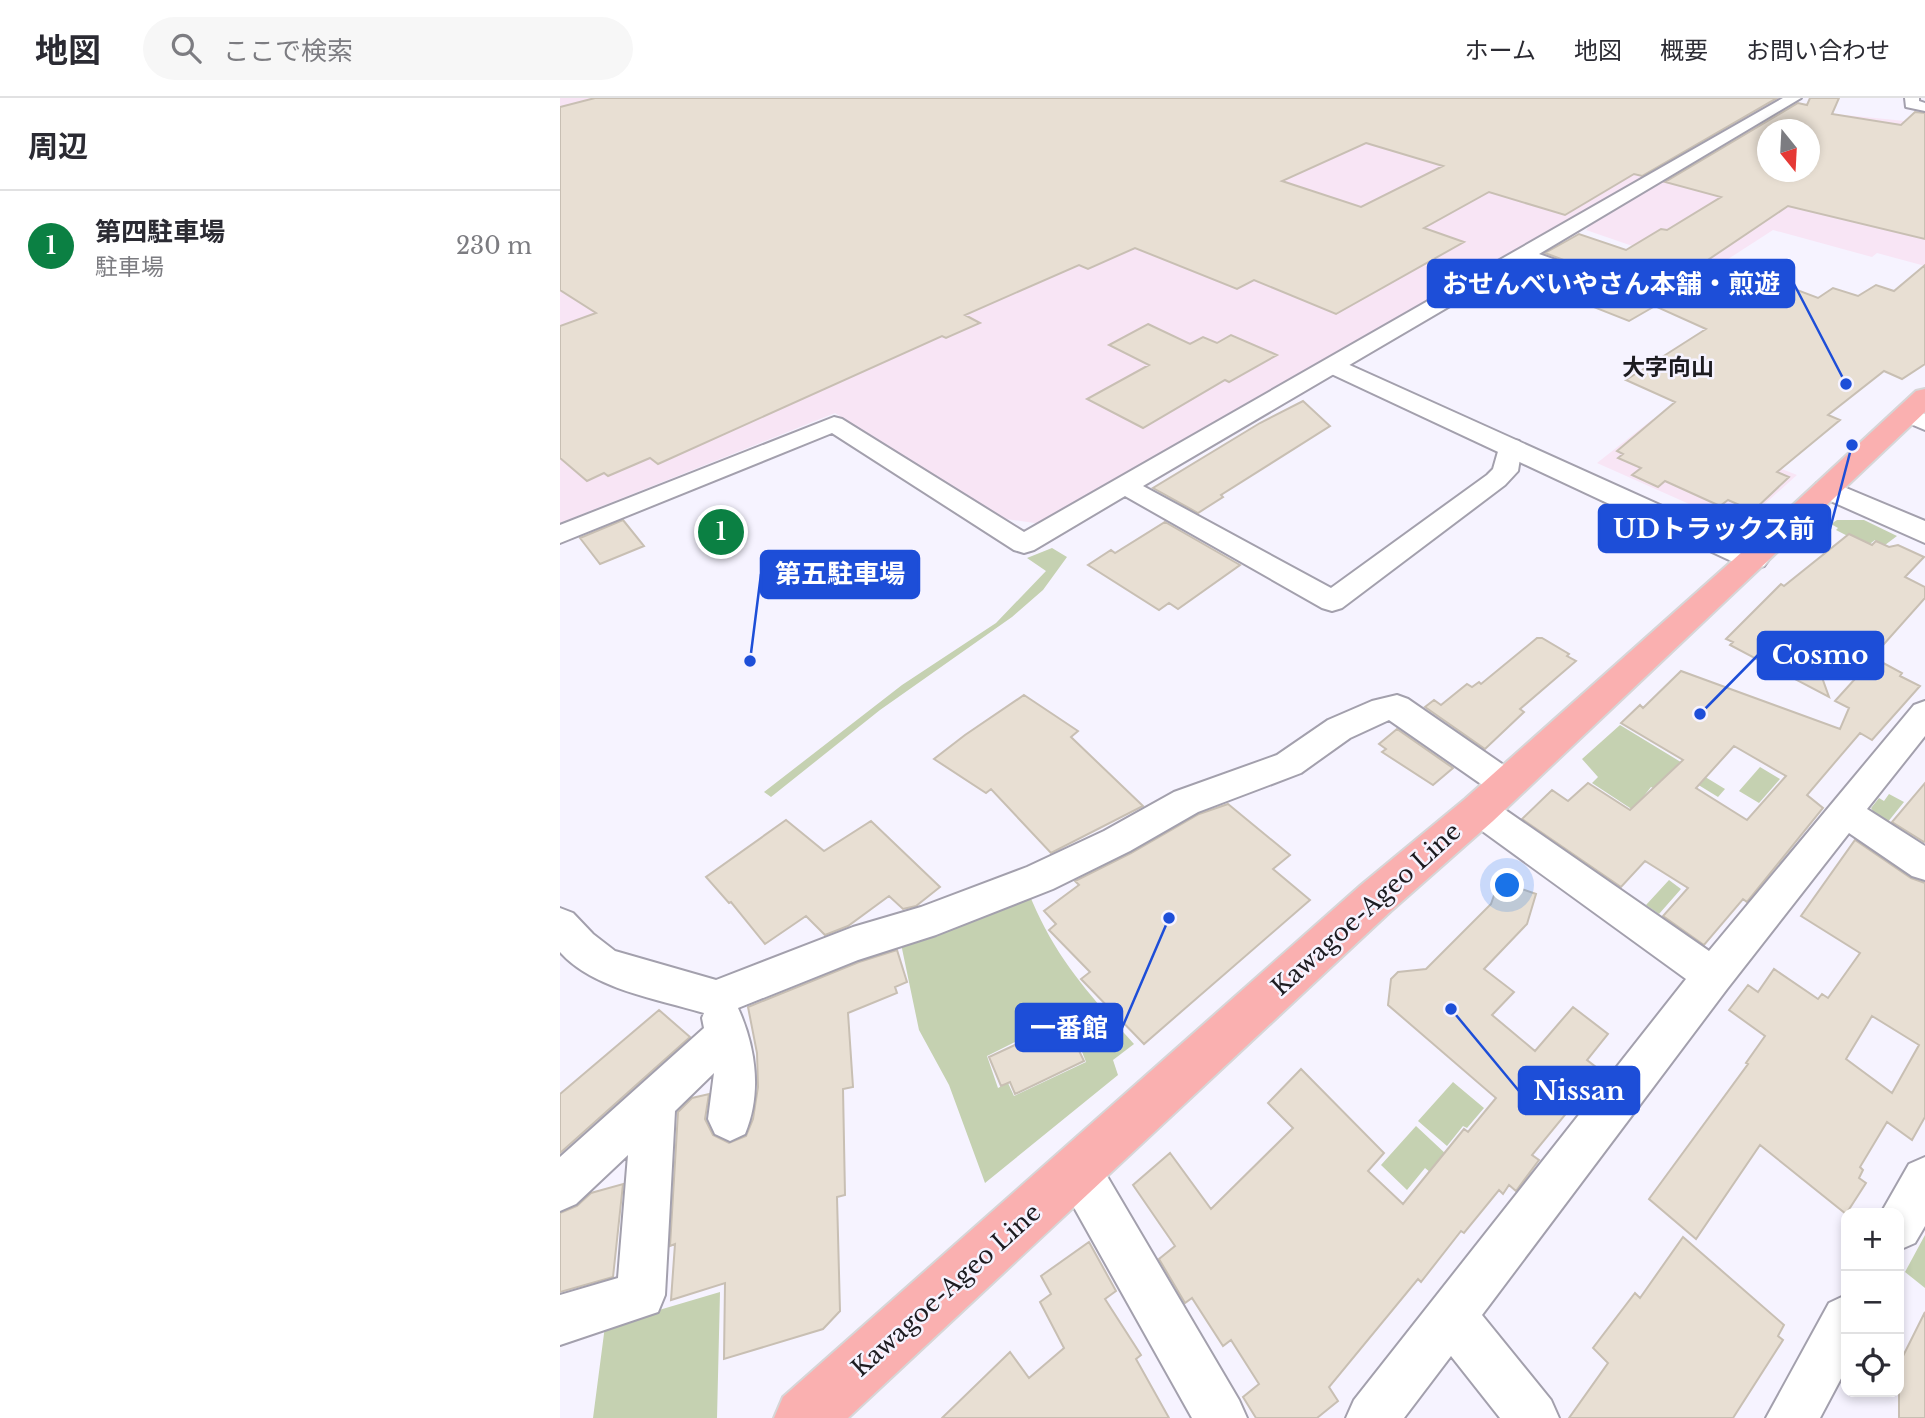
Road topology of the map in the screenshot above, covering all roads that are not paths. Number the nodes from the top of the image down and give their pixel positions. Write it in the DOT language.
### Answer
graph roads {
  1 [pos="1794,98"];
  2 [pos="1912,98"];
  3 [pos="1925,107"];
  4 [pos="1524,255"];
  5 [pos="1588,278"];
  6 [pos="1334,366"];
  7 [pos="1919,411"];
  8 [pos="1510,446"];
  9 [pos="1125,486"];
  10 [pos="1827,489"];
  11 [pos="1925,533"];
  12 [pos="560,535"];
  13 [pos="1753,559"];
  14 [pos="1925,713"];
  15 [pos="1492,797"];
  16 [pos="1845,813"];
  17 [pos="1925,864"];
  18 [pos="560,925"];
  19 [pos="1713,976"];
  20 [pos="721,1016"];
  21 [pos="654,1100"];
  22 [pos="730,1119"];
  23 [pos="1078,1170"];
  24 [pos="1925,1180"];
  25 [pos="560,1188"];
  26 [pos="1904,1218"];
  27 [pos="1451,1316"];
  28 [pos="560,1320"];
  29 [pos="1841,1330"];
  30 [pos="804,1418"];
  31 [pos="1222,1418"];
  32 [pos="1372,1418"];
  33 [pos="1533,1418"];
  34 [pos="1792,1418"];
  1 -- 4 [label="street"];
  2 -- 3 [label="street"];
  4 -- 5 [label="street"];
  4 -- 6 [label="street"];
  6 -- 8 [label="street"];
  6 -- 9 [label="street"];
  7 -- 10 [label="main road, Kawagoe-Ageo Line"];
  8 -- 9 [label="street"];
  8 -- 13 [label="street"];
  9 -- 12 [label="street"];
  10 -- 11 [label="street"];
  10 -- 13 [label="main road, Kawagoe-Ageo Line"];
  13 -- 15 [label="main road, Kawagoe-Ageo Line"];
  14 -- 16 [label="street"];
  15 -- 19 [label="street"];
  15 -- 20 [label="street"];
  15 -- 23 [label="main road, Kawagoe-Ageo Line"];
  16 -- 17 [label="street"];
  16 -- 19 [label="street"];
  18 -- 20 [label="street"];
  19 -- 27 [label="street"];
  20 -- 21 [label="street"];
  20 -- 22 [label="street"];
  21 -- 25 [label="street"];
  21 -- 28 [label="street"];
  23 -- 30 [label="main road, Kawagoe-Ageo Line"];
  23 -- 31 [label="street"];
  24 -- 26 [label="street"];
  27 -- 32 [label="street"];
  27 -- 33 [label="street"];
  29 -- 34 [label="street"];
}
